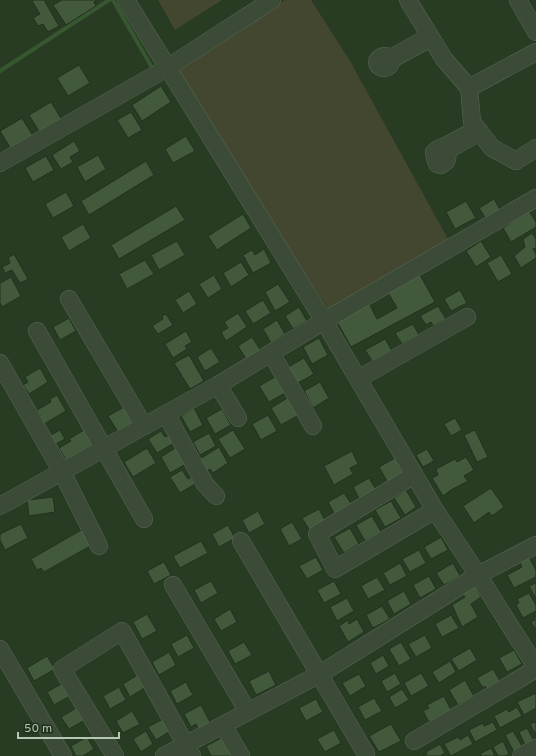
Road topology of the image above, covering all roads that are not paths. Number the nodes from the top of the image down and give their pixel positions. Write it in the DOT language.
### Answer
graph roads {
  1 [pos="126,0"];
  2 [pos="272,0"];
  3 [pos="518,0"];
  4 [pos="415,2"];
  5 [pos="536,32"];
  6 [pos="536,52"];
  7 [pos="167,68"];
  8 [pos="469,88"];
  9 [pos="536,148"];
  10 [pos="0,163"];
  11 [pos="536,198"];
  12 [pos="69,299"];
  13 [pos="467,317"];
  14 [pos="324,321"];
  15 [pos="37,331"];
  16 [pos="271,353"];
  17 [pos="0,363"];
  18 [pos="358,379"];
  19 [pos="218,385"];
  20 [pos="166,414"];
  21 [pos="238,418"];
  22 [pos="144,426"];
  23 [pos="313,426"];
  24 [pos="104,449"];
  25 [pos="62,472"];
  26 [pos="414,475"];
  27 [pos="216,496"];
  28 [pos="0,506"];
  29 [pos="435,510"];
  30 [pos="144,519"];
  31 [pos="241,540"];
  32 [pos="536,545"];
  33 [pos="100,546"];
  34 [pos="478,575"];
  35 [pos="174,584"];
  36 [pos="0,649"];
  37 [pos="536,668"];
  38 [pos="320,674"];
  39 [pos="248,712"];
  40 [pos="223,725"];
  41 [pos="414,741"];
  42 [pos="536,748"];
  43 [pos="189,751"];
  44 [pos="366,754"];
  45 [pos="63,756"];
  46 [pos="115,756"];
  47 [pos="164,756"];
  48 [pos="241,756"];
  49 [pos="521,756"];
  1 -- 7 [label="street"];
  2 -- 7 [label="street"];
  3 -- 5 [label="street"];
  4 -- 8 [label="street"];
  6 -- 8 [label="street"];
  7 -- 10 [label="street"];
  7 -- 14 [label="street"];
  8 -- 9 [label="street"];
  11 -- 14 [label="street"];
  12 -- 22 [label="street"];
  13 -- 18 [label="street"];
  14 -- 16 [label="street"];
  14 -- 18 [label="street"];
  15 -- 24 [label="street"];
  16 -- 19 [label="street"];
  16 -- 23 [label="street"];
  17 -- 25 [label="street"];
  18 -- 26 [label="street"];
  19 -- 20 [label="street"];
  19 -- 21 [label="street"];
  20 -- 22 [label="street"];
  20 -- 27 [label="street"];
  22 -- 24 [label="street"];
  24 -- 25 [label="street"];
  24 -- 30 [label="street"];
  25 -- 28 [label="street"];
  25 -- 33 [label="street"];
  26 -- 29 [label="street"];
  26 -- 29 [label="street"];
  29 -- 34 [label="street"];
  31 -- 38 [label="street"];
  32 -- 34 [label="street"];
  34 -- 37 [label="street"];
  34 -- 38 [label="street"];
  35 -- 39 [label="street"];
  36 -- 45 [label="street"];
  37 -- 41 [label="street"];
  38 -- 39 [label="street"];
  38 -- 44 [label="street"];
  39 -- 40 [label="street"];
  40 -- 43 [label="street"];
  40 -- 48 [label="street"];
  42 -- 49 [label="street"];
  43 -- 46 [label="street"];
  43 -- 47 [label="street"];
}
